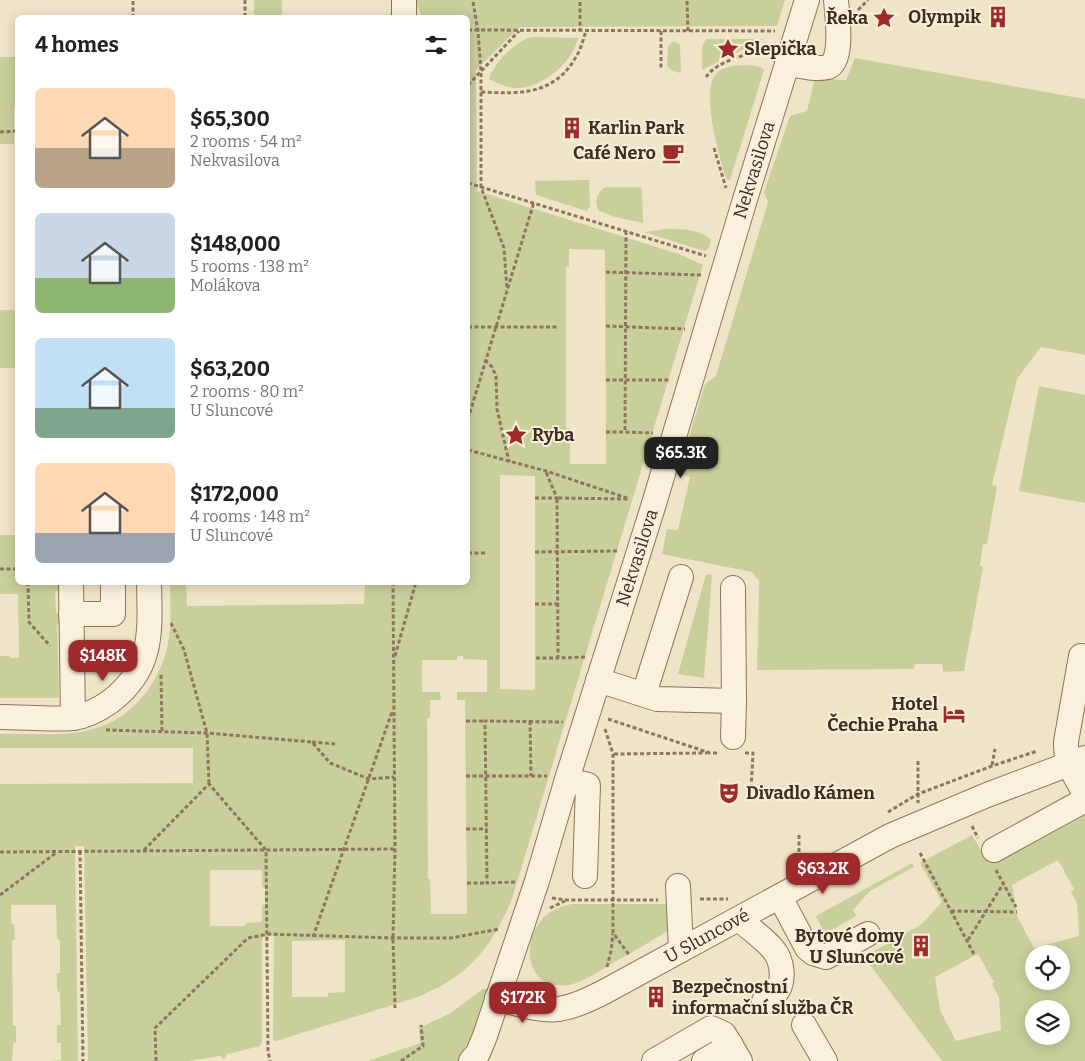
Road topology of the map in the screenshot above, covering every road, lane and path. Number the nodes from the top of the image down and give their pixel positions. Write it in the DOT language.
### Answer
graph roads {
  1 [pos="133,0"];
  2 [pos="245,0"];
  3 [pos="404,0"];
  4 [pos="808,0"];
  5 [pos="836,0"];
  6 [pos="687,1"];
  7 [pos="472,2"];
  8 [pos="580,2"];
  9 [pos="132,15"];
  10 [pos="245,15"];
  11 [pos="404,15"];
  12 [pos="470,30"];
  13 [pos="478,30"];
  14 [pos="519,31"];
  15 [pos="580,31"];
  16 [pos="586,31"];
  17 [pos="661,31"];
  18 [pos="688,31"];
  19 [pos="798,31"];
  20 [pos="782,55"];
  21 [pos="661,68"];
  22 [pos="481,71"];
  23 [pos="706,77"];
  24 [pos="470,83"];
  25 [pos="481,92"];
  26 [pos="0,132"];
  27 [pos="15,132"];
  28 [pos="714,148"];
  29 [pos="470,184"];
  30 [pos="481,187"];
  31 [pos="726,190"];
  32 [pos="534,202"];
  33 [pos="626,231"];
  34 [pos="716,267"];
  35 [pos="606,272"];
  36 [pos="624,272"];
  37 [pos="507,290"];
  38 [pos="606,326"];
  39 [pos="625,326"];
  40 [pos="470,327"];
  41 [pos="495,327"];
  42 [pos="559,327"];
  43 [pos="706,330"];
  44 [pos="485,360"];
  45 [pos="606,380"];
  46 [pos="626,380"];
  47 [pos="690,380"];
  48 [pos="470,412"];
  49 [pos="606,432"];
  50 [pos="625,432"];
  51 [pos="675,433"];
  52 [pos="470,451"];
  53 [pos="509,462"];
  54 [pos="546,471"];
  55 [pos="535,498"];
  56 [pos="557,498"];
  57 [pos="630,500"];
  58 [pos="652,507"];
  59 [pos="638,551"];
  60 [pos="535,552"];
  61 [pos="558,552"];
  62 [pos="470,553"];
  63 [pos="486,553"];
  64 [pos="0,569"];
  65 [pos="15,569"];
  66 [pos="681,577"];
  67 [pos="28,585"];
  68 [pos="71,585"];
  69 [pos="113,585"];
  70 [pos="149,585"];
  71 [pos="393,585"];
  72 [pos="415,585"];
  73 [pos="733,588"];
  74 [pos="536,604"];
  75 [pos="558,604"];
  76 [pos="71,614"];
  77 [pos="169,619"];
  78 [pos="52,648"];
  79 [pos="605,656"];
  80 [pos="1081,656"];
  81 [pos="536,658"];
  82 [pos="558,658"];
  83 [pos="394,660"];
  84 [pos="160,669"];
  85 [pos="598,680"];
  86 [pos="644,694"];
  87 [pos="734,701"];
  88 [pos="393,709"];
  89 [pos="80,716"];
  90 [pos="601,716"];
  91 [pos="0,717"];
  92 [pos="466,721"];
  93 [pos="486,721"];
  94 [pos="530,721"];
  95 [pos="569,722"];
  96 [pos="604,726"];
  97 [pos="162,732"];
  98 [pos="206,733"];
  99 [pos="312,742"];
  100 [pos="335,744"];
  101 [pos="735,748"];
  102 [pos="995,749"];
  103 [pos="710,753"];
  104 [pos="614,754"];
  105 [pos="918,761"];
  106 [pos="1077,761"];
  107 [pos="991,772"];
  108 [pos="466,776"];
  109 [pos="487,776"];
  110 [pos="531,776"];
  111 [pos="394,777"];
  112 [pos="560,778"];
  113 [pos="369,779"];
  114 [pos="209,784"];
  115 [pos="751,791"];
  116 [pos="1085,794"];
  117 [pos="1085,800"];
  118 [pos="919,824"];
  119 [pos="466,829"];
  120 [pos="486,829"];
  121 [pos="343,849"];
  122 [pos="394,849"];
  123 [pos="143,850"];
  124 [pos="266,850"];
  125 [pos="994,850"];
  126 [pos="58,851"];
  127 [pos="80,851"];
  128 [pos="0,852"];
  129 [pos="920,853"];
  130 [pos="585,876"];
  131 [pos="520,882"];
  132 [pos="467,883"];
  133 [pos="487,883"];
  134 [pos="1003,884"];
  135 [pos="679,893"];
  136 [pos="0,895"];
  137 [pos="544,897"];
  138 [pos="780,897"];
  139 [pos="613,901"];
  140 [pos="735,909"];
  141 [pos="951,911"];
  142 [pos="986,912"];
  143 [pos="1017,912"];
  144 [pos="501,928"];
  145 [pos="613,933"];
  146 [pos="268,934"];
  147 [pos="868,934"];
  148 [pos="313,936"];
  149 [pos="393,938"];
  150 [pos="967,941"];
  151 [pos="681,950"];
  152 [pos="630,956"];
  153 [pos="975,956"];
  154 [pos="606,970"];
  155 [pos="497,998"];
  156 [pos="764,1001"];
  157 [pos="396,1008"];
  158 [pos="804,1024"];
  159 [pos="421,1025"];
  160 [pos="735,1053"];
  161 [pos="83,1061"];
  162 [pos="156,1061"];
  163 [pos="270,1061"];
  164 [pos="401,1061"];
  165 [pos="471,1061"];
  166 [pos="654,1061"];
  167 [pos="704,1061"];
  168 [pos="825,1061"];
  1 -- 9 [label="path"];
  2 -- 10 [label="path"];
  3 -- 11 [label="street"];
  4 -- 19 [label="street, Nekvasilova"];
  5 -- 20 [label="street"];
  6 -- 18 [label="path"];
  7 -- 13 [label="path"];
  8 -- 15 [label="path"];
  12 -- 13 [label="path"];
  13 -- 14 [label="path"];
  13 -- 22 [label="path"];
  14 -- 15 [label="path"];
  14 -- 22 [label="path"];
  15 -- 16 [label="path"];
  16 -- 17 [label="path"];
  16 -- 25 [label="path"];
  17 -- 18 [label="path"];
  17 -- 21 [label="path"];
  18 -- 19 [label="path"];
  19 -- 20 [label="street, Nekvasilova"];
  20 -- 23 [label="path"];
  20 -- 34 [label="street, Nekvasilova"];
  22 -- 24 [label="path"];
  22 -- 25 [label="path"];
  25 -- 30 [label="path"];
  26 -- 27 [label="path"];
  28 -- 31 [label="path"];
  29 -- 30 [label="path"];
  30 -- 32 [label="path"];
  30 -- 37 [label="path"];
  32 -- 33 [label="path"];
  32 -- 37 [label="path"];
  33 -- 34 [label="path"];
  33 -- 36 [label="path"];
  34 -- 36 [label="path"];
  34 -- 43 [label="street, Nekvasilova"];
  35 -- 36 [label="path"];
  36 -- 39 [label="path"];
  37 -- 41 [label="path"];
  38 -- 39 [label="path"];
  39 -- 43 [label="path"];
  39 -- 46 [label="path"];
  40 -- 41 [label="path"];
  41 -- 42 [label="path"];
  41 -- 44 [label="path"];
  43 -- 47 [label="street, Nekvasilova"];
  44 -- 48 [label="path"];
  44 -- 53 [label="path"];
  45 -- 46 [label="path"];
  46 -- 47 [label="path"];
  46 -- 50 [label="path"];
  47 -- 51 [label="street, Nekvasilova"];
  49 -- 50 [label="path"];
  50 -- 51 [label="path"];
  51 -- 58 [label="street, Nekvasilova"];
  52 -- 53 [label="path"];
  53 -- 54 [label="path"];
  54 -- 56 [label="path"];
  54 -- 57 [label="path"];
  55 -- 56 [label="path"];
  56 -- 57 [label="path"];
  56 -- 61 [label="path"];
  57 -- 58 [label="path"];
  58 -- 59 [label="street, Nekvasilova"];
  59 -- 61 [label="path"];
  59 -- 79 [label="street, Nekvasilova"];
  60 -- 61 [label="path"];
  61 -- 75 [label="path"];
  62 -- 63 [label="path"];
  64 -- 65 [label="path"];
  66 -- 86 [label="street"];
  67 -- 78 [label="path"];
  68 -- 76 [label="street"];
  69 -- 76 [label="street"];
  70 -- 89 [label="street"];
  71 -- 83 [label="path"];
  72 -- 83 [label="path"];
  73 -- 87 [label="street"];
  74 -- 75 [label="path"];
  75 -- 82 [label="path"];
  76 -- 89 [label="street"];
  77 -- 98 [label="path"];
  79 -- 82 [label="path"];
  79 -- 85 [label="street, Nekvasilova"];
  80 -- 106 [label="street"];
  81 -- 82 [label="path"];
  83 -- 88 [label="path"];
  84 -- 97 [label="path"];
  85 -- 86 [label="street"];
  85 -- 112 [label="street, Nekvasilova"];
  86 -- 87 [label="street"];
  87 -- 101 [label="street"];
  88 -- 111 [label="path"];
  88 -- 113 [label="path"];
  89 -- 91 [label="street"];
  89 -- 97 [label="path"];
  90 -- 103 [label="path"];
  92 -- 93 [label="path"];
  93 -- 94 [label="path"];
  93 -- 109 [label="path"];
  94 -- 95 [label="path"];
  94 -- 110 [label="path"];
  96 -- 104 [label="path"];
  97 -- 98 [label="path"];
  98 -- 99 [label="path"];
  98 -- 114 [label="path"];
  99 -- 100 [label="path"];
  99 -- 113 [label="path"];
  101 -- 103 [label="path"];
  101 -- 115 [label="path"];
  102 -- 107 [label="path"];
  103 -- 104 [label="path"];
  104 -- 139 [label="path"];
  105 -- 118 [label="path"];
  106 -- 116 [label="street"];
  106 -- 118 [label="street, U Sluncové"];
  108 -- 109 [label="path"];
  109 -- 110 [label="path"];
  109 -- 120 [label="path"];
  110 -- 112 [label="path"];
  111 -- 113 [label="path"];
  111 -- 122 [label="path"];
  112 -- 130 [label="street"];
  112 -- 155 [label="street, Nekvasilova"];
  113 -- 121 [label="path"];
  114 -- 123 [label="path"];
  114 -- 124 [label="path"];
  117 -- 125 [label="street"];
  118 -- 138 [label="street, U Sluncové"];
  119 -- 120 [label="path"];
  120 -- 133 [label="path"];
  121 -- 122 [label="path"];
  121 -- 124 [label="path"];
  121 -- 148 [label="path"];
  122 -- 149 [label="path"];
  123 -- 124 [label="path"];
  123 -- 127 [label="path"];
  124 -- 146 [label="path"];
  126 -- 127 [label="path"];
  126 -- 128 [label="path"];
  126 -- 136 [label="path"];
  127 -- 161 [label="path"];
  129 -- 141 [label="path"];
  131 -- 133 [label="path"];
  132 -- 133 [label="path"];
  134 -- 142 [label="path"];
  135 -- 139 [label="path"];
  135 -- 140 [label="path"];
  135 -- 151 [label="street"];
  137 -- 139 [label="path"];
  138 -- 140 [label="street, U Sluncové"];
  138 -- 147 [label="street"];
  139 -- 145 [label="path"];
  140 -- 151 [label="street, U Sluncové"];
  140 -- 156 [label="street"];
  141 -- 142 [label="path"];
  141 -- 150 [label="path"];
  142 -- 143 [label="path"];
  142 -- 150 [label="path"];
  144 -- 149 [label="path"];
  145 -- 152 [label="path"];
  145 -- 154 [label="path"];
  146 -- 148 [label="path"];
  146 -- 162 [label="path"];
  146 -- 163 [label="path"];
  148 -- 149 [label="path"];
  149 -- 157 [label="path"];
  150 -- 153 [label="path"];
  151 -- 155 [label="street, U Sluncové"];
  155 -- 165 [label="street"];
  158 -- 168 [label="street"];
  159 -- 164 [label="path"];
  160 -- 166 [label="street"];
  160 -- 167 [label="street"];
}
